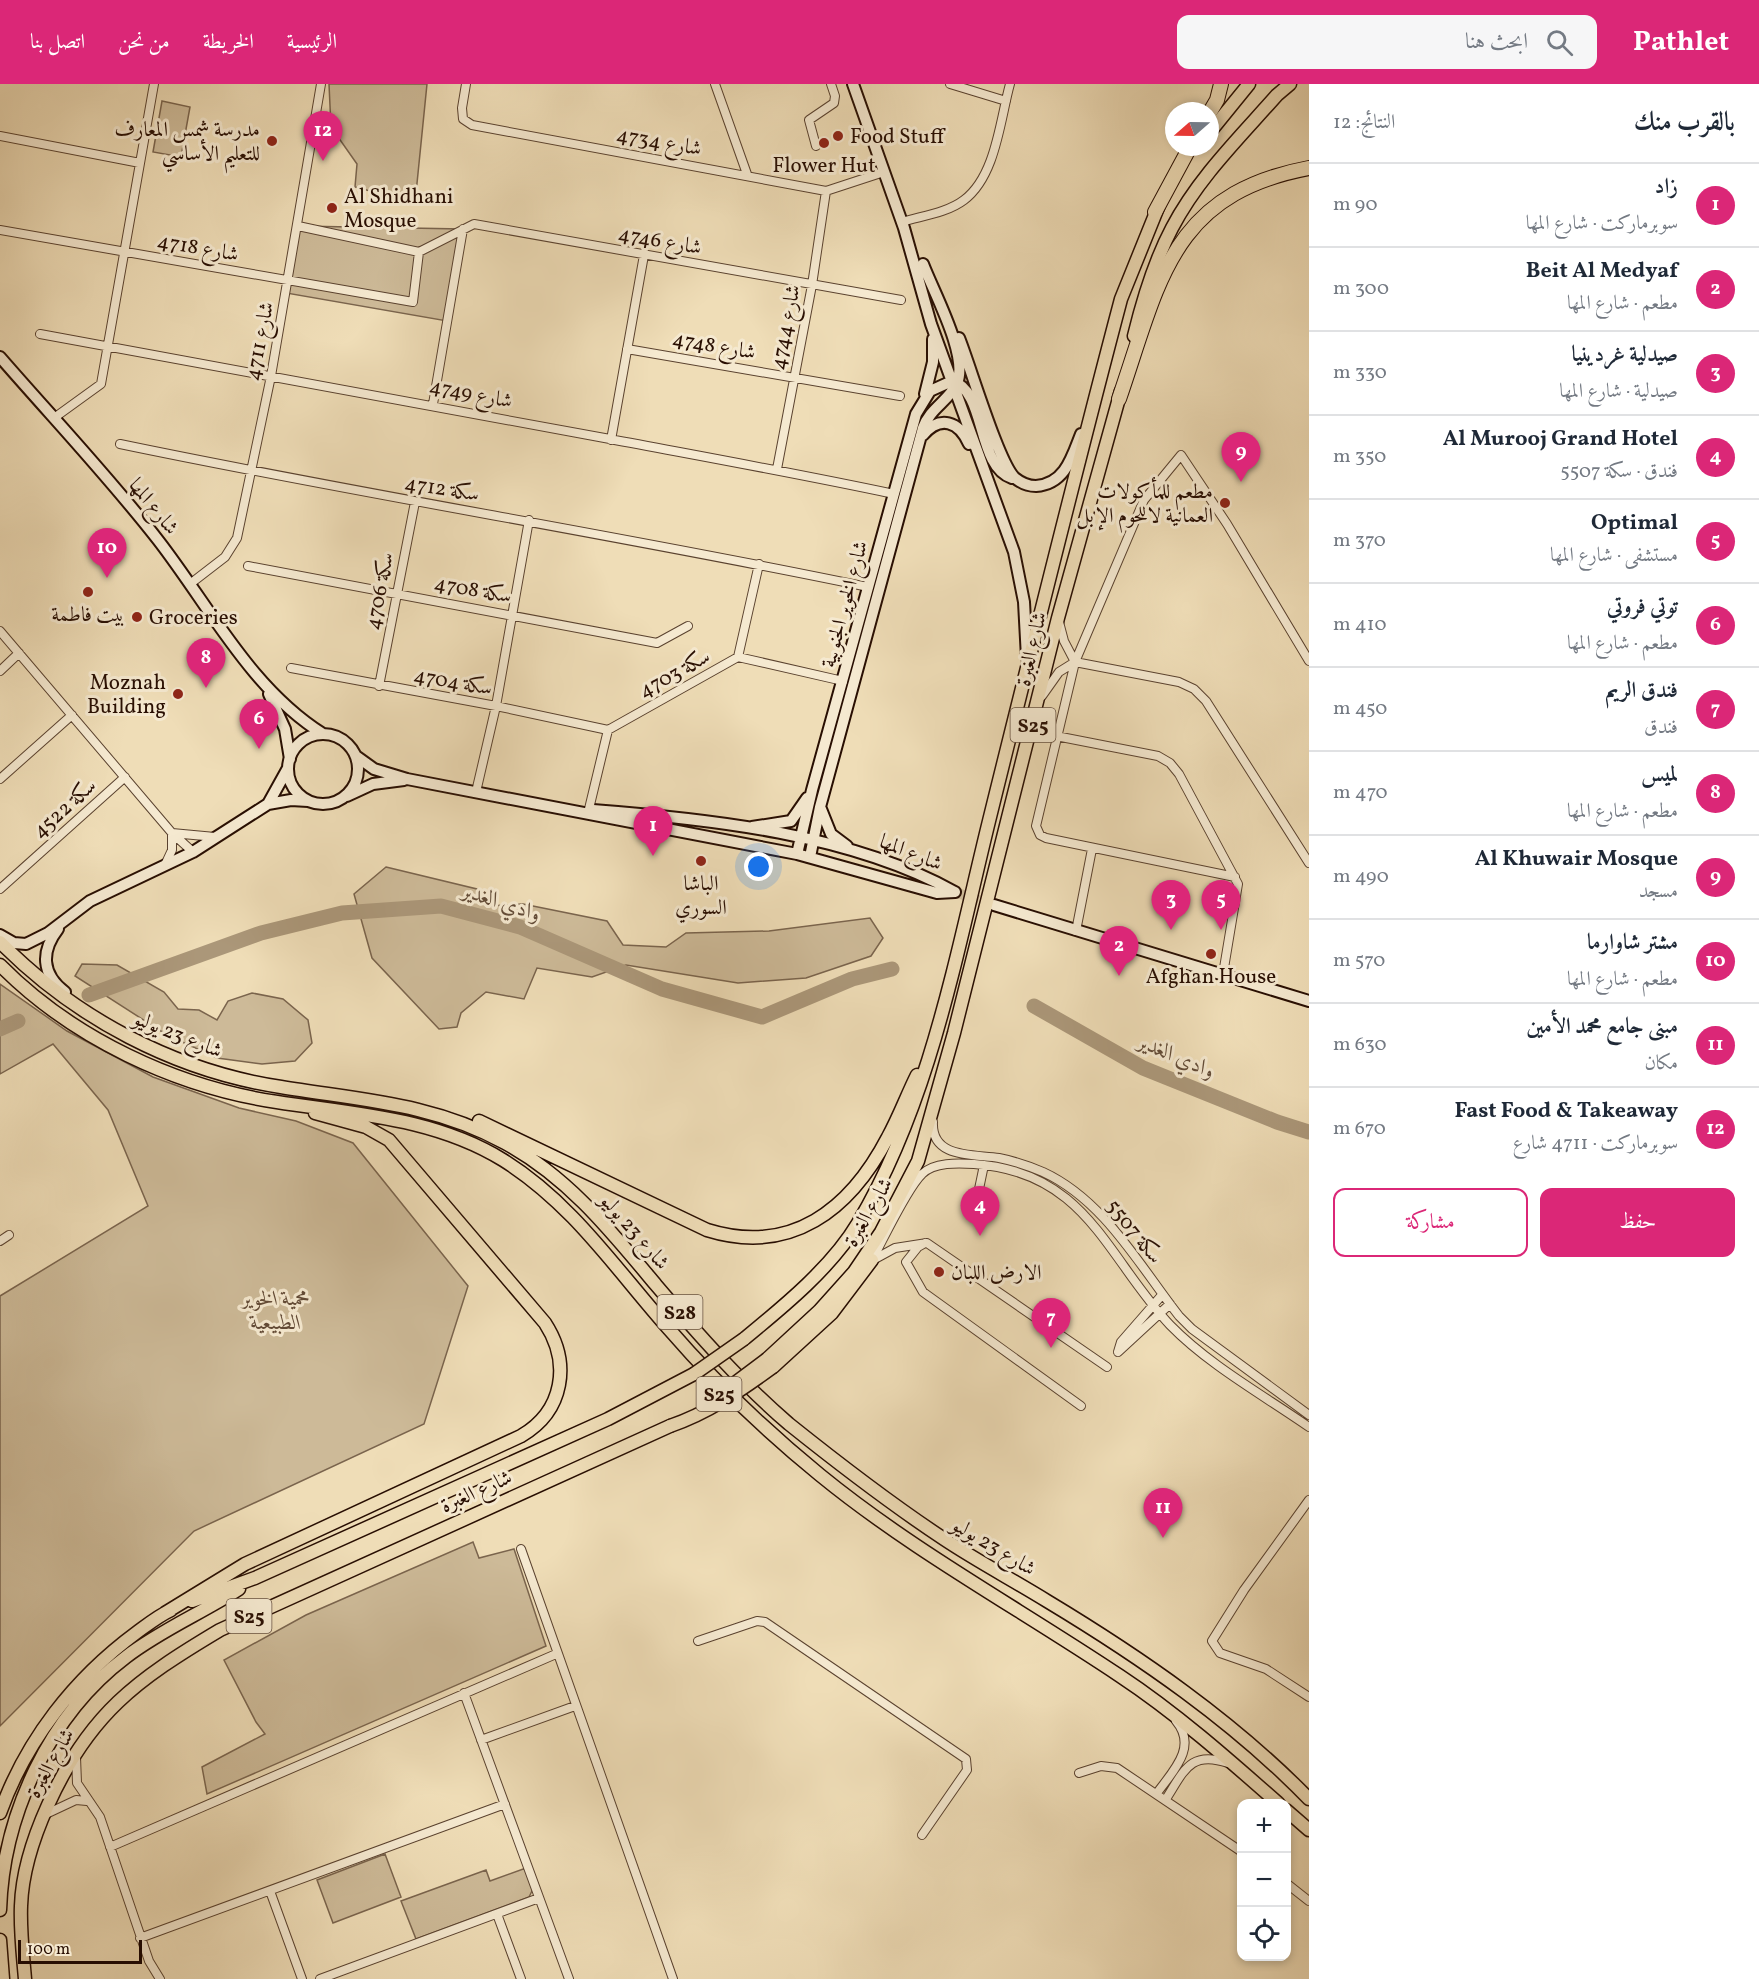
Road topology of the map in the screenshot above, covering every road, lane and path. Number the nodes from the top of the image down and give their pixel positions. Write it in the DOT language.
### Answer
graph roads {
  1 [pos="154,84"];
  2 [pos="321,84"];
  3 [pos="466,84"];
  4 [pos="715,84"];
  5 [pos="831,84"];
  6 [pos="853,84"];
  7 [pos="950,84"];
  8 [pos="1010,84"];
  9 [pos="1221,84"];
  10 [pos="1250,84"];
  11 [pos="1290,84"];
  12 [pos="1006,101"];
  13 [pos="1214,102"];
  14 [pos="1219,121"];
  15 [pos="0,136"];
  16 [pos="816,146"];
  17 [pos="1185,156"];
  18 [pos="1192,156"];
  19 [pos="140,164"];
  20 [pos="1309,168"];
  21 [pos="884,172"];
  22 [pos="747,174"];
  23 [pos="826,191"];
  24 [pos="1155,212"];
  25 [pos="903,225"];
  26 [pos="298,226"];
  27 [pos="0,230"];
  28 [pos="463,230"];
  29 [pos="123,252"];
  30 [pos="419,252"];
  31 [pos="644,255"];
  32 [pos="923,264"];
  33 [pos="288,281"];
  34 [pos="812,285"];
  35 [pos="901,300"];
  36 [pos="931,324"];
  37 [pos="40,334"];
  38 [pos="107,346"];
  39 [pos="627,348"];
  40 [pos="0,357"];
  41 [pos="271,376"];
  42 [pos="794,377"];
  43 [pos="954,384"];
  44 [pos="900,396"];
  45 [pos="1119,399"];
  46 [pos="922,400"];
  47 [pos="433,404"];
  48 [pos="1092,409"];
  49 [pos="54,418"];
  50 [pos="611,440"];
  51 [pos="120,444"];
  52 [pos="919,444"];
  53 [pos="777,469"];
  54 [pos="249,471"];
  55 [pos="1016,479"];
  56 [pos="894,494"];
  57 [pos="415,502"];
  58 [pos="529,520"];
  59 [pos="1002,520"];
  60 [pos="759,564"];
  61 [pos="248,566"];
  62 [pos="190,584"];
  63 [pos="868,587"];
  64 [pos="396,594"];
  65 [pos="513,615"];
  66 [pos="1058,618"];
  67 [pos="688,626"];
  68 [pos="0,631"];
  69 [pos="19,653"];
  70 [pos="738,657"];
  71 [pos="1309,661"];
  72 [pos="1075,662"];
  73 [pos="1027,667"];
  74 [pos="291,668"];
  75 [pos="0,671"];
  76 [pos="843,681"];
  77 [pos="379,686"];
  78 [pos="266,689"];
  79 [pos="1039,701"];
  80 [pos="496,706"];
  81 [pos="72,715"];
  82 [pos="608,730"];
  83 [pos="323,734"];
  84 [pos="1056,736"];
  85 [pos="356,756"];
  86 [pos="289,763"];
  87 [pos="124,777"];
  88 [pos="0,779"];
  89 [pos="407,779"];
  90 [pos="812,790"];
  91 [pos="476,792"];
  92 [pos="347,796"];
  93 [pos="308,801"];
  94 [pos="268,804"];
  95 [pos="820,807"];
  96 [pos="588,813"];
  97 [pos="751,828"];
  98 [pos="172,833"];
  99 [pos="215,837"];
  100 [pos="801,838"];
  101 [pos="813,841"];
  102 [pos="1092,849"];
  103 [pos="193,852"];
  104 [pos="857,852"];
  105 [pos="797,854"];
  106 [pos="810,857"];
  107 [pos="1309,863"];
  108 [pos="164,866"];
  109 [pos="1235,877"];
  110 [pos="0,889"];
  111 [pos="994,905"];
  112 [pos="64,921"];
  113 [pos="1076,931"];
  114 [pos="0,935"];
  115 [pos="0,942"];
  116 [pos="0,965"];
  117 [pos="1223,974"];
  118 [pos="1309,1001"];
  119 [pos="117,1030"];
  120 [pos="930,1050"];
  121 [pos="375,1099"];
  122 [pos="273,1102"];
  123 [pos="935,1105"];
  124 [pos="984,1165"];
  125 [pos="979,1189"];
  126 [pos="9,1235"];
  127 [pos="0,1240"];
  128 [pos="927,1243"];
  129 [pos="872,1260"];
  130 [pos="1162,1295"];
  131 [pos="1152,1304"];
  132 [pos="1170,1304"];
  133 [pos="1159,1312"];
  134 [pos="770,1363"];
  135 [pos="1107,1367"];
  136 [pos="1081,1406"];
  137 [pos="1309,1414"];
  138 [pos="1309,1427"];
  139 [pos="1309,1500"];
  140 [pos="521,1549"];
  141 [pos="255,1578"];
  142 [pos="165,1613"];
  143 [pos="698,1641"];
  144 [pos="556,1654"];
  145 [pos="464,1693"];
  146 [pos="1309,1697"];
  147 [pos="575,1706"];
  148 [pos="1163,1707"];
  149 [pos="481,1740"];
  150 [pos="78,1746"];
  151 [pos="1234,1765"];
  152 [pos="1079,1773"];
  153 [pos="1287,1777"];
  154 [pos="1157,1793"];
  155 [pos="1309,1794"];
  156 [pos="1166,1799"];
  157 [pos="1274,1799"];
  158 [pos="1309,1799"];
  159 [pos="87,1801"];
  160 [pos="505,1804"];
  161 [pos="0,1813"];
  162 [pos="1291,1814"];
  163 [pos="43,1815"];
  164 [pos="1309,1830"];
  165 [pos="922,1836"];
  166 [pos="110,1847"];
  167 [pos="1237,1849"];
  168 [pos="1291,1886"];
  169 [pos="270,1892"];
  170 [pos="539,1898"];
  171 [pos="1309,1901"];
  172 [pos="0,1910"];
  173 [pos="497,1914"];
  174 [pos="21,1935"];
  175 [pos="141,1938"];
  176 [pos="0,1940"];
  177 [pos="3,1979"];
  178 [pos="25,1979"];
  179 [pos="32,1979"];
  180 [pos="160,1979"];
  181 [pos="302,1979"];
  182 [pos="320,1979"];
  183 [pos="521,1979"];
  184 [pos="569,1979"];
  185 [pos="674,1979"];
  1 -- 19 [label="street"];
  2 -- 26 [label="street, 4711 شارع"];
  3 -- 22 [label="street, 4734 شارع"];
  4 -- 22 [label="street"];
  5 -- 16 [label="street"];
  6 -- 21 [label="street"];
  7 -- 12 [label="street"];
  8 -- 12 [label="street"];
  9 -- 13 [label="highway"];
  10 -- 14 [label="main road"];
  11 -- 45 [label="main road, شارع الغبرة / S25"];
  12 -- 25 [label="street"];
  15 -- 19 [label="street"];
  17 -- 24 [label="highway"];
  18 -- 24 [label="main road, شارع الغبرة / S25"];
  19 -- 29 [label="street"];
  20 -- 45 [label="highway"];
  21 -- 23 [label="street"];
  21 -- 25 [label="street"];
  22 -- 23 [label="street, 4734 شارع"];
  23 -- 34 [label="street, 4744 شارع"];
  24 -- 48 [label="main road, شارع الغبرة / S25"];
  25 -- 32 [label="street"];
  25 -- 36 [label="street"];
  26 -- 30 [label="street"];
  26 -- 33 [label="street, 4711 شارع"];
  27 -- 29 [label="street, 4718 شارع"];
  28 -- 30 [label="street, 4746 شارع"];
  28 -- 31 [label="street, 4746 شارع"];
  28 -- 47 [label="street"];
  29 -- 33 [label="street, 4718 شارع"];
  29 -- 38 [label="street"];
  30 -- 33 [label="street, 4718 شارع"];
  31 -- 34 [label="street, 4746 شارع"];
  31 -- 39 [label="street"];
  32 -- 43 [label="street"];
  32 -- 55 [label="street"];
  33 -- 41 [label="street, 4711 شارع"];
  34 -- 35 [label="street, 4746 شارع"];
  34 -- 42 [label="street, 4744 شارع"];
  36 -- 43 [label="street"];
  36 -- 46 [label="street, شارع الخوير الجنوبية"];
  37 -- 38 [label="street, 4749 شارع"];
  38 -- 41 [label="street, 4749 شارع"];
  38 -- 49 [label="street"];
  39 -- 42 [label="street, 4748 شارع"];
  39 -- 50 [label="street"];
  40 -- 49 [label="street, شارع المها"];
  41 -- 47 [label="street, 4749 شارع"];
  41 -- 54 [label="street, 4711 شارع"];
  42 -- 44 [label="street, 4748 شارع"];
  42 -- 53 [label="street, 4744 شارع"];
  43 -- 46 [label="street"];
  43 -- 52 [label="street, شارع الخوير الجنوبية"];
  43 -- 55 [label="street"];
  43 -- 59 [label="street"];
  45 -- 66 [label="main road, شارع الغبرة / S25"];
  46 -- 56 [label="street, شارع الخوير الجنوبية"];
  47 -- 50 [label="street, 4749 شارع"];
  48 -- 55 [label="street"];
  48 -- 73 [label="main road, شارع الغبرة / S25"];
  49 -- 62 [label="street, شارع المها"];
  50 -- 53 [label="street, 4749 شارع"];
  51 -- 54 [label="street, سكة 4712"];
  52 -- 59 [label="street"];
  52 -- 95 [label="street, شارع الخوير الجنوبية"];
  53 -- 56 [label="street, 4749 شارع"];
  54 -- 57 [label="street, سكة 4712"];
  54 -- 62 [label="street, 4711 شارع"];
  56 -- 63 [label="street, شارع الخوير الجنوبية"];
  57 -- 58 [label="street, سكة 4712"];
  57 -- 64 [label="street, 4706 سكة"];
  58 -- 60 [label="street, سكة 4712"];
  58 -- 65 [label="street"];
  59 -- 73 [label="street"];
  60 -- 63 [label="street, سكة 4712"];
  60 -- 70 [label="street"];
  61 -- 64 [label="street, سكة 4708"];
  62 -- 78 [label="street, شارع المها"];
  63 -- 76 [label="street, شارع الخوير الجنوبية"];
  64 -- 65 [label="street, سكة 4708"];
  64 -- 77 [label="street, 4706 سكة"];
  65 -- 67 [label="street, سكة 4708"];
  65 -- 80 [label="street"];
  66 -- 72 [label="street"];
  66 -- 79 [label="main road, شارع الغبرة / S25"];
  68 -- 69 [label="street"];
  69 -- 75 [label="street"];
  69 -- 81 [label="street"];
  70 -- 76 [label="street, 4703 سكة"];
  70 -- 82 [label="street, 4703 سكة"];
  71 -- 72 [label="street"];
  72 -- 79 [label="street"];
  72 -- 84 [label="street"];
  72 -- 107 [label="street"];
  73 -- 120 [label="main road, شارع الغبرة / S25"];
  74 -- 77 [label="street, سكة 4704"];
  76 -- 90 [label="street, شارع الخوير الجنوبية"];
  77 -- 80 [label="street, سكة 4704"];
  78 -- 83 [label="street, شارع المها"];
  78 -- 86 [label="street, شارع المها"];
  79 -- 123 [label="main road, شارع الغبرة / S25"];
  80 -- 82 [label="street, سكة 4704"];
  80 -- 91 [label="street"];
  81 -- 87 [label="street"];
  81 -- 88 [label="street"];
  82 -- 96 [label="street"];
  83 -- 85 [label="street"];
  83 -- 86 [label="street"];
  84 -- 102 [label="street"];
  84 -- 109 [label="street"];
  85 -- 89 [label="street, شارع المها"];
  85 -- 92 [label="street"];
  86 -- 93 [label="street"];
  86 -- 94 [label="street"];
  87 -- 98 [label="street"];
  87 -- 110 [label="street, سكة 4522"];
  89 -- 91 [label="street, شارع المها"];
  89 -- 92 [label="street, شارع المها"];
  90 -- 97 [label="street"];
  90 -- 100 [label="street, شارع الخوير الجنوبية"];
  91 -- 96 [label="street, شارع المها"];
  92 -- 93 [label="street"];
  93 -- 94 [label="street"];
  94 -- 99 [label="street"];
  95 -- 101 [label="street, شارع الخوير الجنوبية"];
  95 -- 104 [label="street"];
  96 -- 97 [label="street, شارع المها"];
  96 -- 105 [label="street, شارع المها"];
  97 -- 100 [label="street, شارع المها"];
  98 -- 99 [label="street"];
  98 -- 103 [label="street"];
  98 -- 108 [label="street"];
  99 -- 103 [label="street"];
  100 -- 101 [label="street, شارع المها"];
  100 -- 105 [label="street, شارع الخوير الجنوبية"];
  101 -- 104 [label="street, شارع المها"];
  101 -- 106 [label="street, شارع الخوير الجنوبية"];
  102 -- 109 [label="street"];
  102 -- 113 [label="street"];
  103 -- 108 [label="street"];
  104 -- 106 [label="street, شارع المها"];
  105 -- 106 [label="street, شارع المها"];
  108 -- 112 [label="street"];
  109 -- 117 [label="street"];
  111 -- 113 [label="street"];
  112 -- 114 [label="street"];
  112 -- 119 [label="street"];
  113 -- 117 [label="street"];
  115 -- 119 [label="main road, شارع 23 يوليو / S28"];
  116 -- 122 [label="main road, شارع 23 يوليو / S28"];
  117 -- 118 [label="street"];
  119 -- 121 [label="main road, شارع 23 يوليو / S28"];
  120 -- 121 [label="main road"];
  120 -- 141 [label="main road, شارع الغبرة / S25, bridge"];
  121 -- 153 [label="main road, شارع 23 يوليو / S28"];
  122 -- 142 [label="main road"];
  122 -- 148 [label="main road, شارع 23 يوليو / S28"];
  123 -- 130 [label="street, سكة 5507"];
  123 -- 134 [label="main road, شارع الغبرة / S25"];
  124 -- 125 [label="street"];
  124 -- 129 [label="street, سكة 5507"];
  124 -- 131 [label="street, سكة 5507"];
  126 -- 127 [label="street"];
  128 -- 129 [label="street"];
  128 -- 135 [label="street"];
  128 -- 136 [label="street"];
  129 -- 134 [label="main road"];
  130 -- 131 [label="street"];
  130 -- 132 [label="street, سكة 5507"];
  131 -- 133 [label="street, سكة 5507"];
  131 -- 133 [label="street"];
  132 -- 133 [label="street"];
  132 -- 137 [label="street, سكة 5507"];
  133 -- 138 [label="street, سكة 5507"];
  134 -- 150 [label="main road, شارع الغبرة / S25, bridge"];
  139 -- 146 [label="street"];
  140 -- 144 [label="street"];
  141 -- 142 [label="main road, شارع الغبرة / S25"];
  141 -- 172 [label="main road"];
  142 -- 161 [label="main road, شارع الغبرة / S25"];
  143 -- 165 [label="street"];
  144 -- 145 [label="street"];
  144 -- 147 [label="street"];
  145 -- 149 [label="street"];
  145 -- 166 [label="street"];
  147 -- 149 [label="street"];
  147 -- 185 [label="street"];
  148 -- 151 [label="main road, شارع 23 يوليو / S28"];
  148 -- 154 [label="street"];
  149 -- 160 [label="street"];
  150 -- 159 [label="street"];
  150 -- 163 [label="main road, شارع الغبرة / S25"];
  151 -- 156 [label="street"];
  151 -- 157 [label="main road, شارع 23 يوليو / S28"];
  152 -- 154 [label="street"];
  153 -- 155 [label="street"];
  153 -- 158 [label="main road, شارع 23 يوليو / S28"];
  154 -- 156 [label="street"];
  156 -- 167 [label="street"];
  159 -- 163 [label="street"];
  159 -- 166 [label="street"];
  160 -- 169 [label="street"];
  160 -- 170 [label="street"];
  162 -- 164 [label="main road"];
  163 -- 174 [label="main road, شارع الغبرة / S25"];
  166 -- 175 [label="street"];
  168 -- 171 [label="street"];
  169 -- 175 [label="street"];
  169 -- 181 [label="street"];
  170 -- 173 [label="street"];
  170 -- 184 [label="street"];
  173 -- 182 [label="street"];
  173 -- 183 [label="street"];
  174 -- 178 [label="main road, شارع الغبرة / S25"];
  174 -- 179 [label="main road"];
  175 -- 180 [label="street"];
  176 -- 177 [label="main road"];
}
